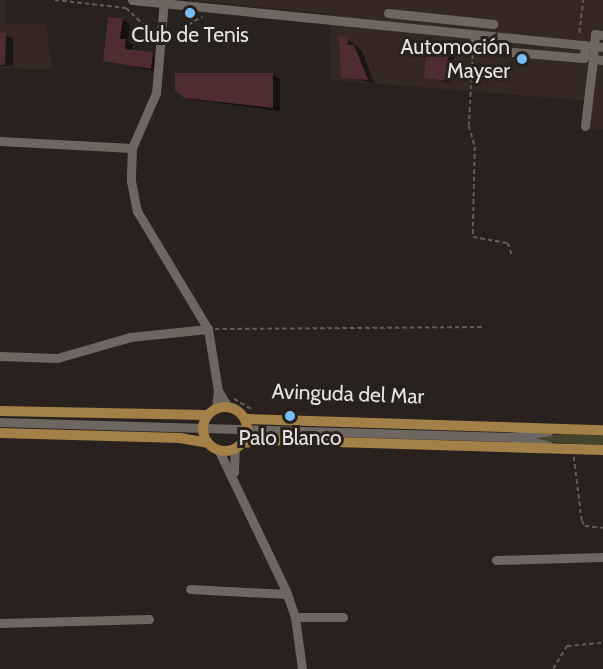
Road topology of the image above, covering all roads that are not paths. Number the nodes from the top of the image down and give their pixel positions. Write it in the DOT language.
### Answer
graph roads {
  1 [pos="132,0"];
  2 [pos="164,2"];
  3 [pos="388,13"];
  4 [pos="493,24"];
  5 [pos="603,35"];
  6 [pos="474,41"];
  7 [pos="594,46"];
  8 [pos="598,60"];
  9 [pos="585,126"];
  10 [pos="0,141"];
  11 [pos="132,148"];
  12 [pos="208,329"];
  13 [pos="0,356"];
  14 [pos="221,407"];
  15 [pos="0,411"];
  16 [pos="0,422"];
  17 [pos="247,424"];
  18 [pos="203,428"];
  19 [pos="558,429"];
  20 [pos="603,430"];
  21 [pos="0,432"];
  22 [pos="512,437"];
  23 [pos="208,443"];
  24 [pos="239,446"];
  25 [pos="558,449"];
  26 [pos="603,450"];
  27 [pos="219,451"];
  28 [pos="237,486"];
  29 [pos="603,557"];
  30 [pos="496,560"];
  31 [pos="190,589"];
  32 [pos="287,594"];
  33 [pos="295,617"];
  34 [pos="343,617"];
  35 [pos="149,619"];
  36 [pos="0,623"];
  37 [pos="302,669"];
  1 -- 2 [label="street"];
  2 -- 7 [label="street"];
  2 -- 11 [label="street"];
  3 -- 4 [label="street"];
  5 -- 7 [label="street"];
  6 -- 7 [label="street"];
  7 -- 8 [label="street"];
  8 -- 9 [label="street"];
  10 -- 11 [label="street"];
  11 -- 12 [label="street"];
  12 -- 13 [label="street"];
  12 -- 14 [label="street"];
  14 -- 15 [label="main road"];
  14 -- 17 [label="main road"];
  14 -- 18 [label="main road"];
  16 -- 18 [label="street, Avinguda del Mar"];
  17 -- 18 [label="street, Avinguda del Mar"];
  17 -- 19 [label="main road, Avinguda del Mar"];
  17 -- 22 [label="street, Avinguda del Mar"];
  17 -- 24 [label="main road"];
  18 -- 23 [label="main road"];
  19 -- 20 [label="main road, Avinguda del Mar"];
  19 -- 22 [label="street, Avinguda del Mar"];
  21 -- 23 [label="main road"];
  22 -- 25 [label="street, Avinguda del Mar"];
  23 -- 27 [label="main road"];
  24 -- 25 [label="main road, Avinguda del Mar"];
  24 -- 27 [label="main road, Avinguda del Mar"];
  24 -- 28 [label="street"];
  25 -- 26 [label="main road, Avinguda del Mar"];
  27 -- 28 [label="street"];
  28 -- 32 [label="street"];
  29 -- 30 [label="street"];
  31 -- 32 [label="street"];
  32 -- 33 [label="street"];
  33 -- 34 [label="street"];
  33 -- 37 [label="street"];
  35 -- 36 [label="street"];
}
